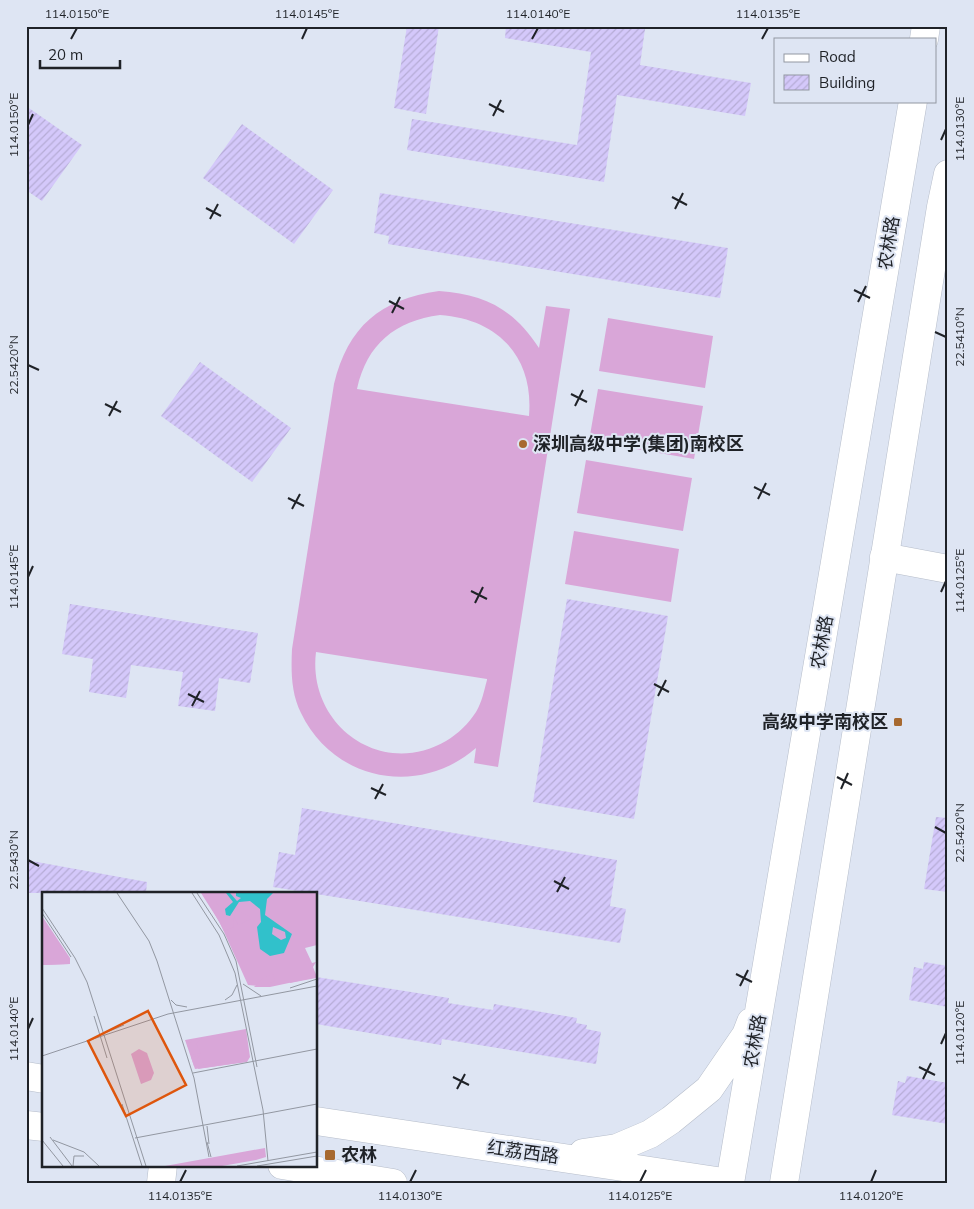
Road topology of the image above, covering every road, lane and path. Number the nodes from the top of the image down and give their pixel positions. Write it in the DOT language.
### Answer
graph roads {
  1 [pos="913,102"];
  2 [pos="948,174"];
  3 [pos="884,557"];
  4 [pos="948,569"];
  5 [pos="762,997"];
  6 [pos="26,1076"];
  7 [pos="42,1079"];
  8 [pos="318,1121"];
  9 [pos="26,1125"];
  10 [pos="42,1128"];
  11 [pos="533,1153"];
  12 [pos="163,1166"];
  13 [pos="288,1166"];
  14 [pos="161,1183"];
  15 [pos="393,1183"];
  16 [pos="730,1183"];
  17 [pos="784,1183"];
  1 -- 5 [label="main road, 农林路"];
  2 -- 3 [label="main road"];
  3 -- 4 [label="main road"];
  3 -- 17 [label="main road"];
  5 -- 11 [label="main road"];
  5 -- 16 [label="main road, 农林路"];
  6 -- 7 [label="main road"];
  8 -- 11 [label="main road, 红荔西路"];
  9 -- 10 [label="main road"];
  11 -- 16 [label="main road, 红荔西路"];
  12 -- 14 [label="main road"];
  13 -- 15 [label="main road"];
}
